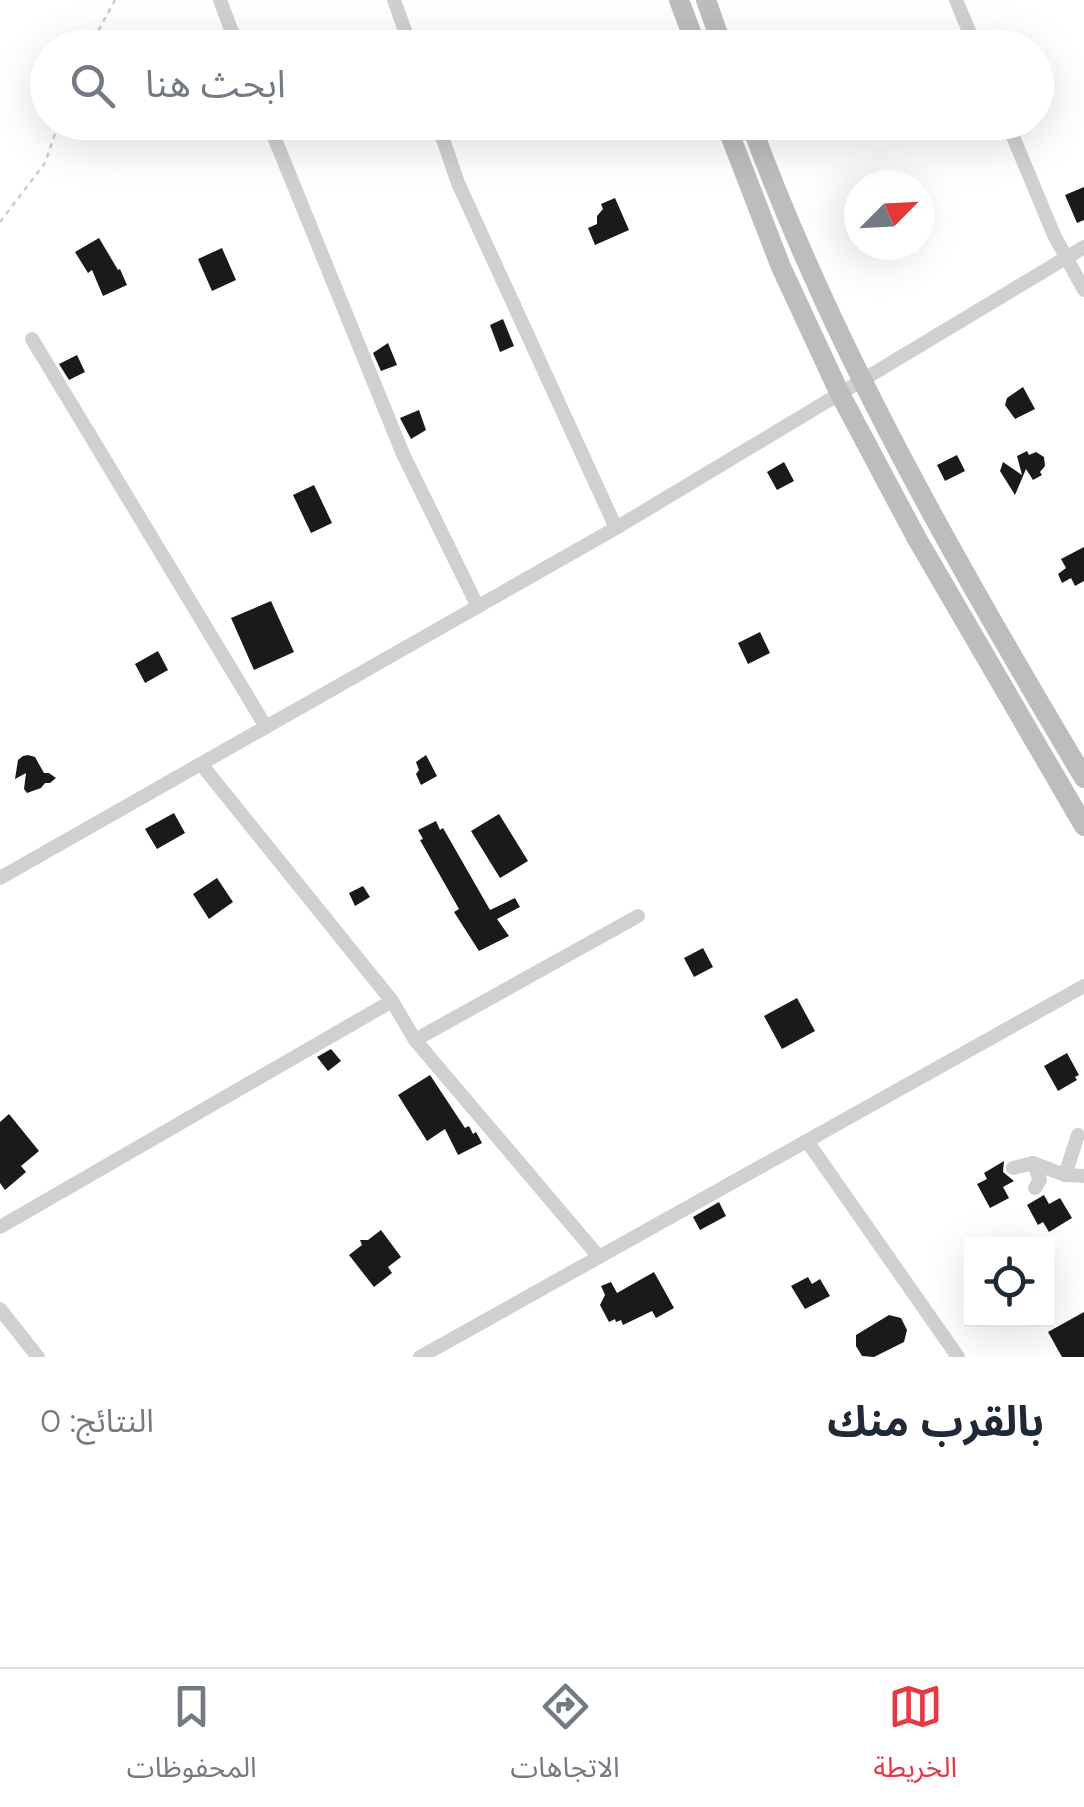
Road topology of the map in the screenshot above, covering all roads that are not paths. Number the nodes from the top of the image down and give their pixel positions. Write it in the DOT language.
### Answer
graph roads {
  1 [pos="220,0"];
  2 [pos="394,0"];
  3 [pos="679,0"];
  4 [pos="706,0"];
  5 [pos="956,0"];
  6 [pos="231,30"];
  7 [pos="405,30"];
  8 [pos="690,30"];
  9 [pos="717,30"];
  10 [pos="968,30"];
  11 [pos="275,140"];
  12 [pos="443,140"];
  13 [pos="732,140"];
  14 [pos="757,140"];
  15 [pos="1014,140"];
  16 [pos="1084,247"];
  17 [pos="1066,258"];
  18 [pos="1084,290"];
  19 [pos="32,339"];
  20 [pos="862,381"];
  21 [pos="840,394"];
  22 [pos="616,528"];
  23 [pos="478,607"];
  24 [pos="266,727"];
  25 [pos="200,764"];
  26 [pos="1084,778"];
  27 [pos="1084,826"];
  28 [pos="0,878"];
  29 [pos="638,916"];
  30 [pos="1084,986"];
  31 [pos="392,1001"];
  32 [pos="415,1040"];
  33 [pos="1078,1135"];
  34 [pos="807,1141"];
  35 [pos="1033,1162"];
  36 [pos="1012,1168"];
  37 [pos="1065,1175"];
  38 [pos="1084,1176"];
  39 [pos="1036,1188"];
  40 [pos="0,1226"];
  41 [pos="599,1257"];
  42 [pos="0,1309"];
  43 [pos="38,1357"];
  44 [pos="420,1357"];
  45 [pos="958,1357"];
  1 -- 6 [label="street"];
  2 -- 7 [label="street"];
  3 -- 8 [label="main road"];
  4 -- 9 [label="main road"];
  5 -- 10 [label="street"];
  11 -- 23 [label="street"];
  12 -- 22 [label="street"];
  13 -- 21 [label="main road"];
  14 -- 20 [label="main road"];
  15 -- 17 [label="street"];
  16 -- 17 [label="street"];
  17 -- 18 [label="street"];
  17 -- 20 [label="street"];
  19 -- 24 [label="street"];
  20 -- 21 [label="street"];
  20 -- 26 [label="main road"];
  21 -- 22 [label="street"];
  21 -- 27 [label="main road"];
  22 -- 23 [label="street"];
  23 -- 24 [label="street"];
  24 -- 25 [label="street"];
  25 -- 28 [label="street"];
  25 -- 31 [label="street"];
  29 -- 32 [label="street"];
  30 -- 34 [label="street"];
  31 -- 32 [label="street"];
  31 -- 40 [label="street"];
  32 -- 41 [label="street"];
  33 -- 37 [label="street"];
  34 -- 41 [label="street"];
  34 -- 45 [label="street"];
  35 -- 36 [label="street"];
  35 -- 37 [label="street"];
  35 -- 39 [label="street"];
  37 -- 38 [label="street"];
  41 -- 44 [label="street"];
  42 -- 43 [label="street"];
}
